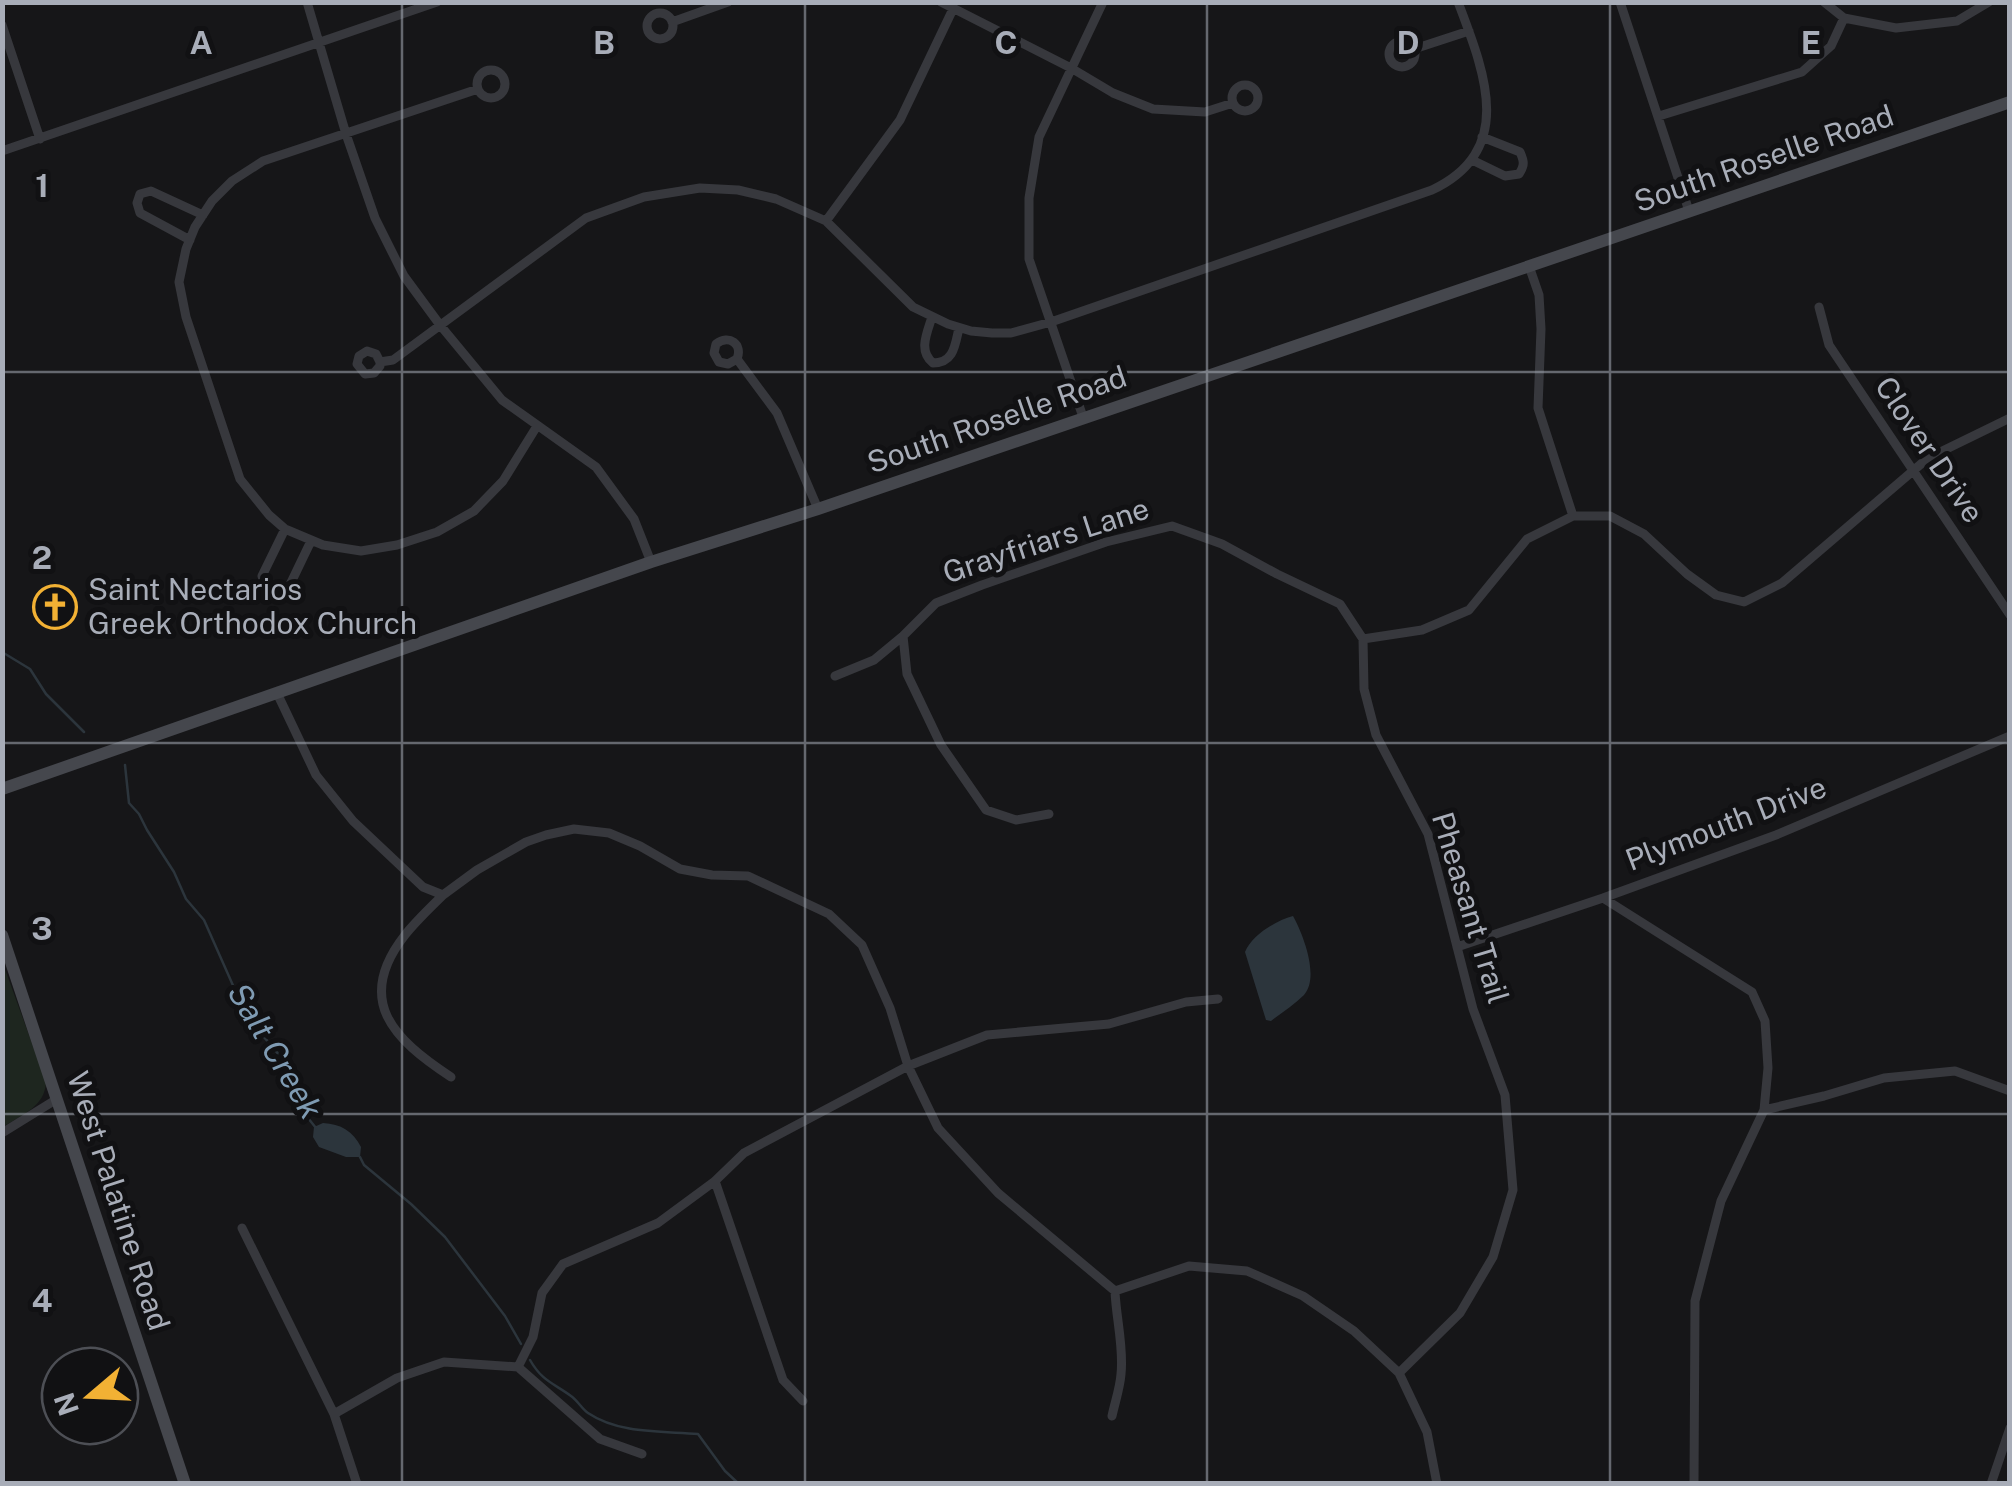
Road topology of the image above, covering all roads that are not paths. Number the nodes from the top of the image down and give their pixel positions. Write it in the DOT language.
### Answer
graph roads {
  1 [pos="307,2"];
  2 [pos="437,2"];
  3 [pos="728,2"];
  4 [pos="941,2"];
  5 [pos="1102,2"];
  6 [pos="1458,2"];
  7 [pos="1620,2"];
  8 [pos="1824,2"];
  9 [pos="1989,2"];
  10 [pos="953,9"];
  11 [pos="1844,18"];
  12 [pos="672,22"];
  13 [pos="2,25"];
  14 [pos="1468,31"];
  15 [pos="320,44"];
  16 [pos="1414,49"];
  17 [pos="1072,68"];
  18 [pos="478,89"];
  19 [pos="1233,102"];
  20 [pos="2010,102"];
  21 [pos="1659,116"];
  22 [pos="346,134"];
  23 [pos="1482,137"];
  24 [pos="40,139"];
  25 [pos="2,151"];
  26 [pos="1475,156"];
  27 [pos="1689,211"];
  28 [pos="203,215"];
  29 [pos="826,222"];
  30 [pos="190,240"];
  31 [pos="1529,266"];
  32 [pos="1819,307"];
  33 [pos="932,317"];
  34 [pos="1051,322"];
  35 [pos="440,325"];
  36 [pos="959,328"];
  37 [pos="736,360"];
  38 [pos="380,362"];
  39 [pos="1083,417"];
  40 [pos="2010,418"];
  41 [pos="537,426"];
  42 [pos="1912,471"];
  43 [pos="818,509"];
  44 [pos="1573,516"];
  45 [pos="286,529"];
  46 [pos="311,541"];
  47 [pos="651,562"];
  48 [pos="2010,616"];
  49 [pos="903,636"];
  50 [pos="1363,639"];
  51 [pos="834,676"];
  52 [pos="277,693"];
  53 [pos="2010,736"];
  54 [pos="2,789"];
  55 [pos="1049,814"];
  56 [pos="443,895"];
  57 [pos="1602,898"];
  58 [pos="2,935"];
  59 [pos="1456,947"];
  60 [pos="1218,999"];
  61 [pos="908,1066"];
  62 [pos="451,1077"];
  63 [pos="2010,1090"];
  64 [pos="57,1099"];
  65 [pos="1764,1110"];
  66 [pos="2,1134"];
  67 [pos="715,1181"];
  68 [pos="242,1228"];
  69 [pos="1115,1290"];
  70 [pos="518,1367"];
  71 [pos="1398,1373"];
  72 [pos="803,1400"];
  73 [pos="334,1414"];
  74 [pos="1112,1416"];
  75 [pos="2010,1428"];
  76 [pos="642,1454"];
  77 [pos="185,1484"];
  78 [pos="357,1484"];
  79 [pos="1437,1484"];
  80 [pos="1694,1484"];
  81 [pos="1991,1484"];
  1 -- 15 [label="street"];
  2 -- 15 [label="street"];
  3 -- 12 [label="street"];
  4 -- 10 [label="street"];
  5 -- 17 [label="street"];
  6 -- 14 [label="street"];
  7 -- 21 [label="street"];
  8 -- 11 [label="street"];
  9 -- 11 [label="street"];
  10 -- 17 [label="street"];
  10 -- 29 [label="street"];
  11 -- 21 [label="street"];
  13 -- 24 [label="street"];
  14 -- 16 [label="street"];
  14 -- 23 [label="street"];
  15 -- 22 [label="street"];
  15 -- 24 [label="street"];
  17 -- 19 [label="street"];
  17 -- 34 [label="street"];
  18 -- 22 [label="street"];
  20 -- 27 [label="main road, South Roselle Road"];
  21 -- 27 [label="street"];
  22 -- 28 [label="street"];
  22 -- 35 [label="street"];
  23 -- 26 [label="street"];
  23 -- 26 [label="street"];
  24 -- 25 [label="street"];
  26 -- 34 [label="street"];
  27 -- 31 [label="main road, South Roselle Road"];
  28 -- 30 [label="street"];
  28 -- 30 [label="street"];
  29 -- 33 [label="street"];
  29 -- 35 [label="street"];
  30 -- 45 [label="street"];
  31 -- 39 [label="main road, South Roselle Road"];
  31 -- 44 [label="street"];
  32 -- 42 [label="street, Clover Drive"];
  33 -- 36 [label="street"];
  33 -- 36 [label="street"];
  34 -- 36 [label="street"];
  34 -- 39 [label="street"];
  35 -- 38 [label="street"];
  35 -- 41 [label="street"];
  37 -- 43 [label="street"];
  39 -- 43 [label="main road, South Roselle Road"];
  40 -- 42 [label="street"];
  41 -- 46 [label="street"];
  41 -- 47 [label="street"];
  42 -- 44 [label="street"];
  42 -- 48 [label="street, Clover Drive"];
  43 -- 47 [label="main road, South Roselle Road"];
  44 -- 50 [label="street"];
  45 -- 46 [label="street"];
  45 -- 46 [label="street"];
  47 -- 52 [label="main road, South Roselle Road"];
  49 -- 50 [label="street, Grayfriars Lane"];
  49 -- 51 [label="street, Grayfriars Lane"];
  49 -- 55 [label="street"];
  50 -- 59 [label="street, Pheasant Trail"];
  52 -- 54 [label="main road, South Roselle Road"];
  52 -- 56 [label="street"];
  53 -- 57 [label="street, Plymouth Drive"];
  56 -- 61 [label="street"];
  56 -- 62 [label="street"];
  57 -- 59 [label="street, Plymouth Drive"];
  57 -- 65 [label="street"];
  58 -- 64 [label="main road, West Palatine Road"];
  59 -- 71 [label="street, Pheasant Trail"];
  60 -- 61 [label="street"];
  61 -- 67 [label="street"];
  61 -- 69 [label="street"];
  63 -- 65 [label="street"];
  64 -- 66 [label="street"];
  64 -- 77 [label="main road, West Palatine Road"];
  65 -- 80 [label="street"];
  67 -- 70 [label="street"];
  67 -- 72 [label="street"];
  68 -- 73 [label="street"];
  69 -- 71 [label="street"];
  69 -- 74 [label="street"];
  70 -- 73 [label="street"];
  70 -- 76 [label="street"];
  71 -- 79 [label="street"];
  73 -- 78 [label="street"];
  75 -- 81 [label="street"];
}
